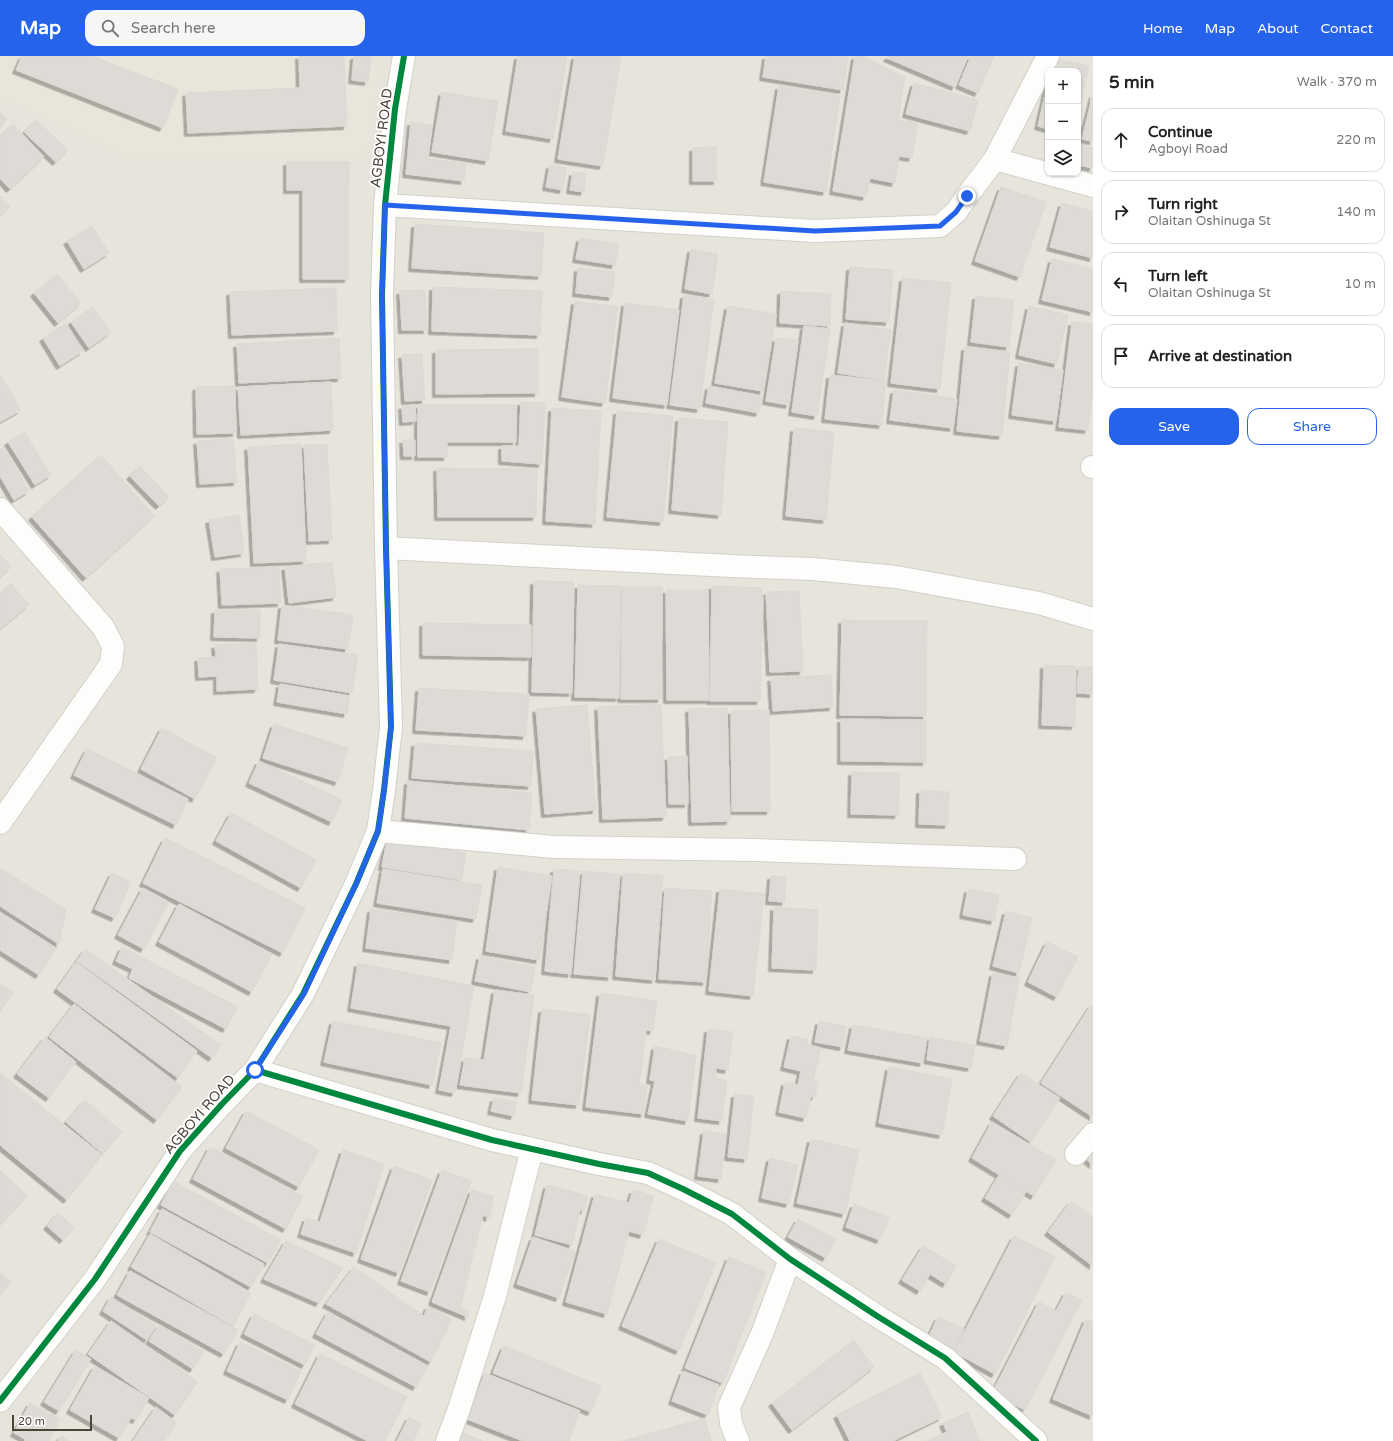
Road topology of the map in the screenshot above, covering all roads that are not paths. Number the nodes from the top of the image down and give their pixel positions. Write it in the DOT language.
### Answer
graph roads {
  1 [pos="404,56"];
  2 [pos="1048,56"];
  3 [pos="995,159"];
  4 [pos="1093,186"];
  5 [pos="385,205"];
  6 [pos="0,510"];
  7 [pos="386,548"];
  8 [pos="1093,619"];
  9 [pos="0,823"];
  10 [pos="378,831"];
  11 [pos="1015,859"];
  12 [pos="255,1070"];
  13 [pos="1093,1134"];
  14 [pos="532,1149"];
  15 [pos="1076,1154"];
  16 [pos="790,1259"];
  17 [pos="7,1378"];
  18 [pos="0,1401"];
  19 [pos="447,1441"];
  20 [pos="738,1441"];
  21 [pos="1036,1441"];
  1 -- 5 [label="street, AGBOYI ROAD"];
  2 -- 3 [label="street"];
  3 -- 4 [label="street"];
  3 -- 5 [label="street"];
  5 -- 7 [label="street, AGBOYI ROAD"];
  6 -- 9 [label="street"];
  7 -- 8 [label="street"];
  7 -- 10 [label="street, AGBOYI ROAD"];
  10 -- 11 [label="street"];
  10 -- 12 [label="street, AGBOYI ROAD"];
  12 -- 14 [label="street"];
  12 -- 17 [label="street, AGBOYI ROAD"];
  13 -- 15 [label="street"];
  14 -- 16 [label="street"];
  14 -- 19 [label="street"];
  16 -- 20 [label="street"];
  16 -- 21 [label="street"];
  17 -- 18 [label="street, AGBOYI ROAD"];
}
